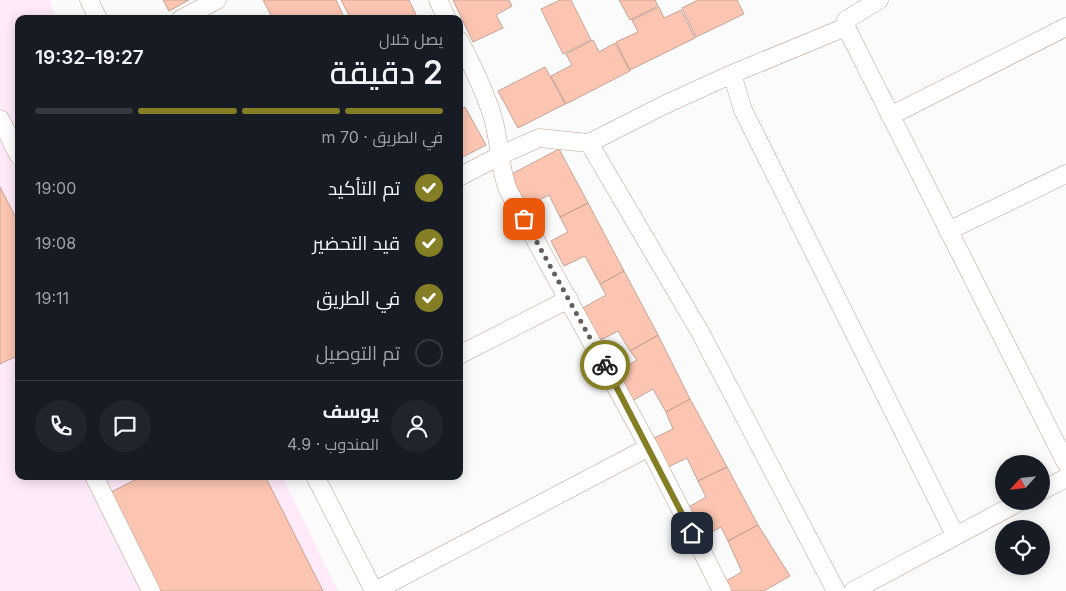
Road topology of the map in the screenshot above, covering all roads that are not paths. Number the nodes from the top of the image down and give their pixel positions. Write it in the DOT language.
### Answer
graph roads {
  1 [pos="89,0"];
  2 [pos="217,0"];
  3 [pos="438,0"];
  4 [pos="879,0"];
  5 [pos="96,15"];
  6 [pos="189,15"];
  7 [pos="445,15"];
  8 [pos="846,27"];
  9 [pos="1066,27"];
  10 [pos="463,49"];
  11 [pos="732,74"];
  12 [pos="890,116"];
  13 [pos="0,119"];
  14 [pos="589,143"];
  15 [pos="15,148"];
  16 [pos="499,156"];
  17 [pos="1066,174"];
  18 [pos="463,175"];
  19 [pos="948,231"];
  20 [pos="569,299"];
  21 [pos="463,353"];
  22 [pos="649,447"];
  23 [pos="1066,463"];
  24 [pos="1066,478"];
  25 [pos="96,480"];
  26 [pos="317,480"];
  27 [pos="1050,486"];
  28 [pos="1004,510"];
  29 [pos="956,536"];
  30 [pos="871,587"];
  31 [pos="151,591"];
  32 [pos="375,591"];
  33 [pos="722,591"];
  34 [pos="836,591"];
  35 [pos="854,591"];
  1 -- 5 [label="street"];
  2 -- 6 [label="street"];
  3 -- 7 [label="street"];
  4 -- 8 [label="street"];
  8 -- 11 [label="street"];
  8 -- 12 [label="street"];
  9 -- 12 [label="street"];
  10 -- 16 [label="street"];
  11 -- 14 [label="street"];
  11 -- 29 [label="street"];
  12 -- 19 [label="street"];
  13 -- 15 [label="street"];
  14 -- 16 [label="street"];
  14 -- 34 [label="street"];
  16 -- 18 [label="street"];
  16 -- 20 [label="street"];
  17 -- 19 [label="street"];
  19 -- 23 [label="street"];
  20 -- 21 [label="street"];
  20 -- 22 [label="street"];
  22 -- 32 [label="street"];
  22 -- 33 [label="street"];
  24 -- 27 [label="street"];
  25 -- 31 [label="street"];
  26 -- 32 [label="street"];
  28 -- 29 [label="street"];
  29 -- 30 [label="street"];
  30 -- 35 [label="street"];
}
